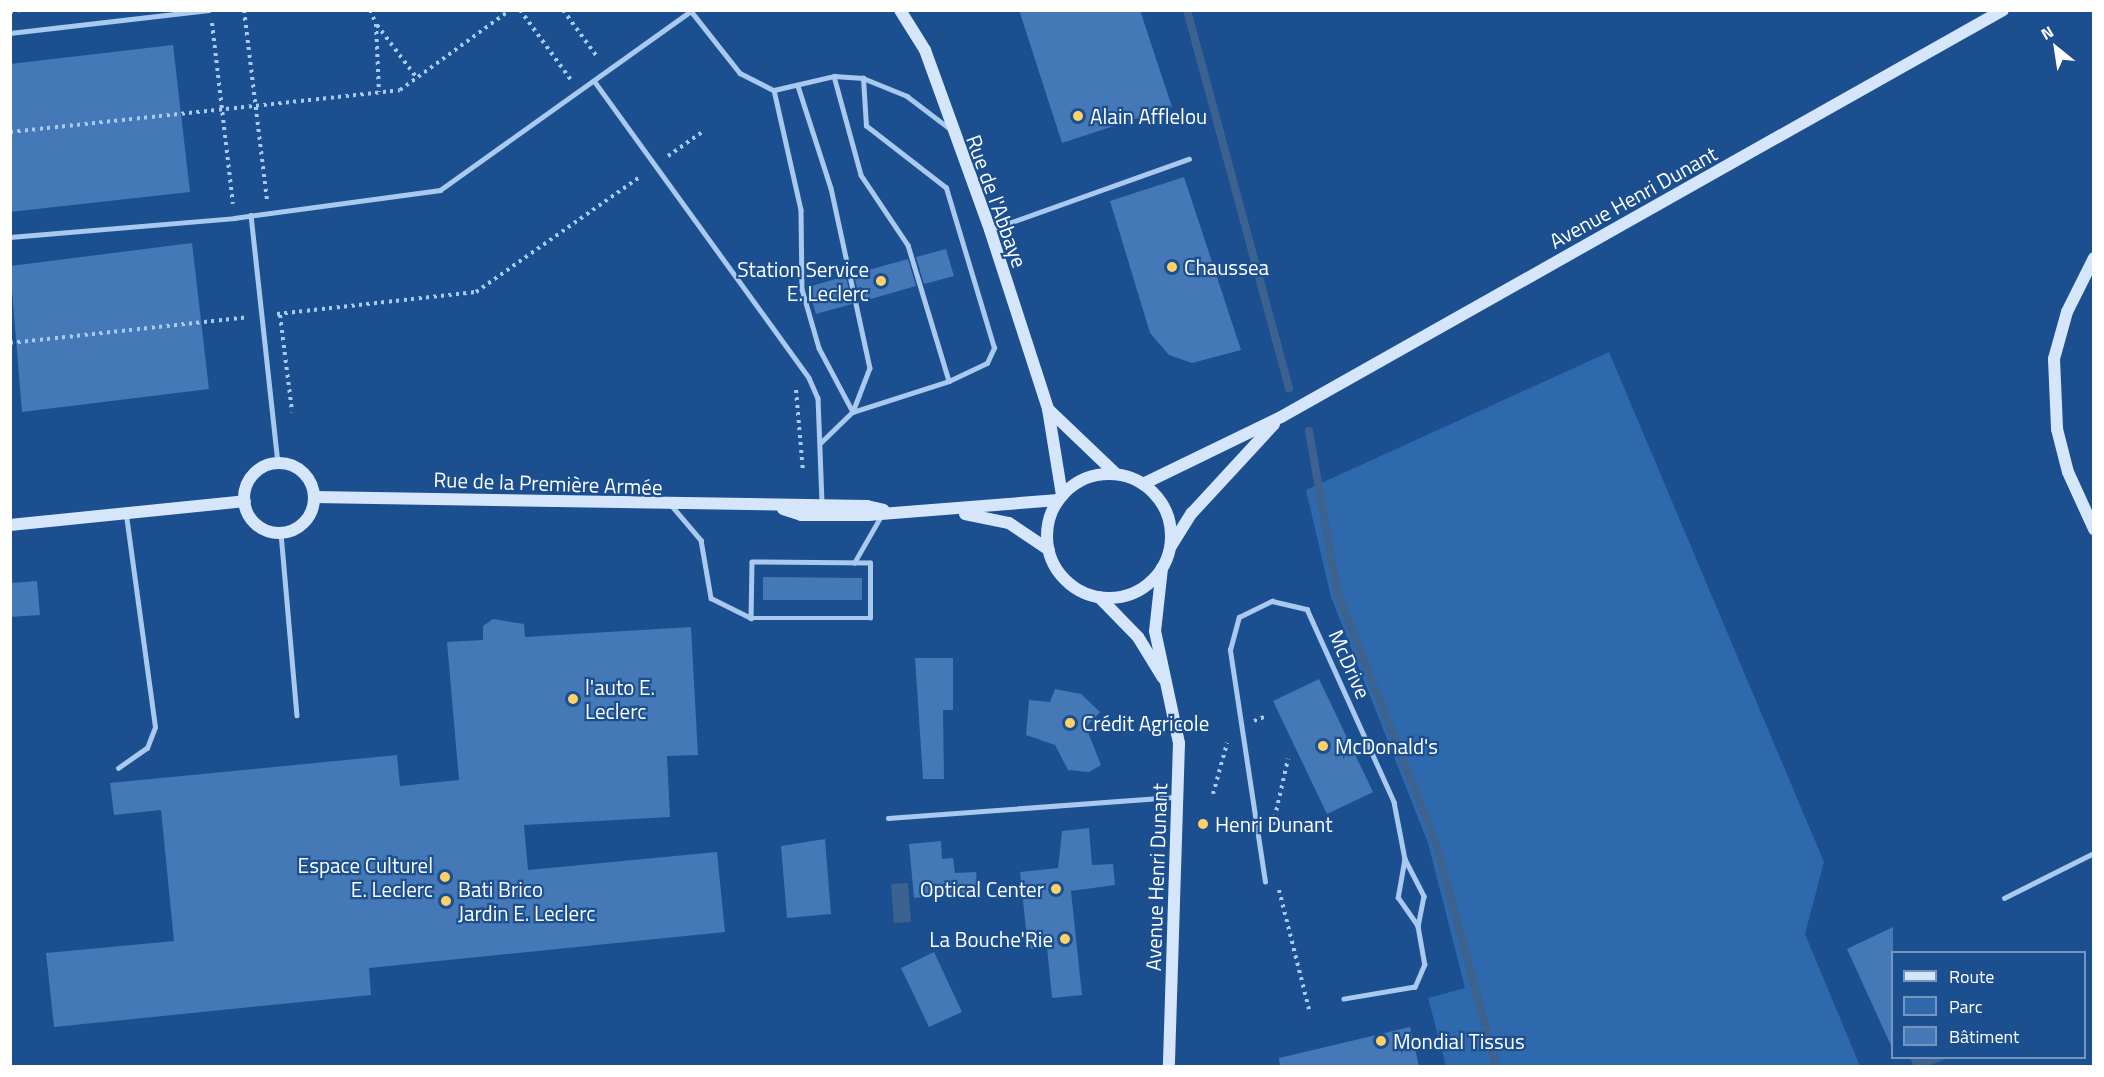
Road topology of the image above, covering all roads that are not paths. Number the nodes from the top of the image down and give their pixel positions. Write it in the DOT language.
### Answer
graph roads {
  1 [pos="209,10"];
  2 [pos="900,10"];
  3 [pos="2003,10"];
  4 [pos="691,11"];
  5 [pos="10,33"];
  6 [pos="834,76"];
  7 [pos="863,78"];
  8 [pos="595,82"];
  9 [pos="798,86"];
  10 [pos="774,90"];
  11 [pos="949,128"];
  12 [pos="1189,159"];
  13 [pos="251,215"];
  14 [pos="990,230"];
  15 [pos="10,237"];
  16 [pos="2094,258"];
  17 [pos="949,381"];
  18 [pos="1048,409"];
  19 [pos="853,412"];
  20 [pos="1281,417"];
  21 [pos="821,443"];
  22 [pos="278,463"];
  23 [pos="1116,474"];
  24 [pos="1143,483"];
  25 [pos="314,497"];
  26 [pos="1060,498"];
  27 [pos="244,501"];
  28 [pos="672,506"];
  29 [pos="822,506"];
  30 [pos="782,508"];
  31 [pos="884,510"];
  32 [pos="943,510"];
  33 [pos="126,514"];
  34 [pos="10,525"];
  35 [pos="2094,530"];
  36 [pos="281,532"];
  37 [pos="1171,546"];
  38 [pos="1049,550"];
  39 [pos="854,563"];
  40 [pos="1162,568"];
  41 [pos="1099,597"];
  42 [pos="751,618"];
  43 [pos="1170,689"];
  44 [pos="297,715"];
  45 [pos="118,768"];
  46 [pos="1179,796"];
  47 [pos="888,818"];
  48 [pos="2094,853"];
  49 [pos="1405,859"];
  50 [pos="1265,882"];
  51 [pos="2004,898"];
  52 [pos="1418,926"];
  53 [pos="1344,999"];
  54 [pos="1169,1066"];
  1 -- 5 [label="lane"];
  2 -- 11 [label="main road, Rue de l'Abbaye"];
  3 -- 20 [label="main road, Avenue Henri Dunant"];
  4 -- 8 [label="lane"];
  4 -- 10 [label="lane"];
  6 -- 7 [label="lane"];
  6 -- 9 [label="lane"];
  6 -- 17 [label="lane"];
  7 -- 11 [label="lane"];
  7 -- 17 [label="lane"];
  8 -- 13 [label="lane"];
  8 -- 21 [label="lane"];
  9 -- 10 [label="lane"];
  9 -- 19 [label="lane"];
  10 -- 19 [label="lane"];
  11 -- 14 [label="main road, Rue de l'Abbaye"];
  12 -- 14 [label="lane"];
  13 -- 15 [label="lane"];
  13 -- 22 [label="lane"];
  14 -- 18 [label="main road, Rue de l'Abbaye"];
  16 -- 35 [label="main road"];
  17 -- 19 [label="lane"];
  18 -- 23 [label="main road, Rue de l'Abbaye"];
  18 -- 26 [label="main road, Rue de l'Abbaye"];
  19 -- 21 [label="lane"];
  20 -- 24 [label="main road, Avenue Henri Dunant"];
  20 -- 37 [label="main road, Avenue Henri Dunant"];
  21 -- 29 [label="lane"];
  22 -- 25 [label="main road"];
  22 -- 27 [label="main road"];
  23 -- 24 [label="main road"];
  23 -- 26 [label="main road"];
  24 -- 37 [label="main road"];
  25 -- 28 [label="main road, Rue de la Première Armée"];
  25 -- 36 [label="main road"];
  26 -- 32 [label="main road, Rue de la Première Armée"];
  26 -- 38 [label="main road"];
  27 -- 33 [label="main road"];
  27 -- 36 [label="main road"];
  28 -- 30 [label="main road, Rue de la Première Armée"];
  28 -- 42 [label="lane"];
  29 -- 30 [label="main road, Rue de la Première Armée"];
  29 -- 31 [label="main road, Rue de la Première Armée"];
  30 -- 31 [label="main road, Rue de la Première Armée"];
  31 -- 32 [label="main road, Rue de la Première Armée"];
  31 -- 39 [label="lane"];
  32 -- 38 [label="main road, Rue de la Première Armée"];
  33 -- 34 [label="main road"];
  33 -- 45 [label="lane"];
  36 -- 44 [label="lane"];
  37 -- 40 [label="main road"];
  38 -- 41 [label="main road"];
  39 -- 42 [label="lane"];
  39 -- 42 [label="lane"];
  40 -- 41 [label="main road"];
  40 -- 43 [label="main road, Avenue Henri Dunant"];
  41 -- 43 [label="main road, Avenue Henri Dunant"];
  43 -- 46 [label="main road, Avenue Henri Dunant"];
  46 -- 47 [label="lane"];
  46 -- 54 [label="main road, Avenue Henri Dunant"];
  48 -- 51 [label="lane"];
  49 -- 50 [label="lane, McDrive"];
  49 -- 52 [label="lane, McDrive"];
  49 -- 52 [label="lane"];
  52 -- 53 [label="lane, McDrive"];
}
